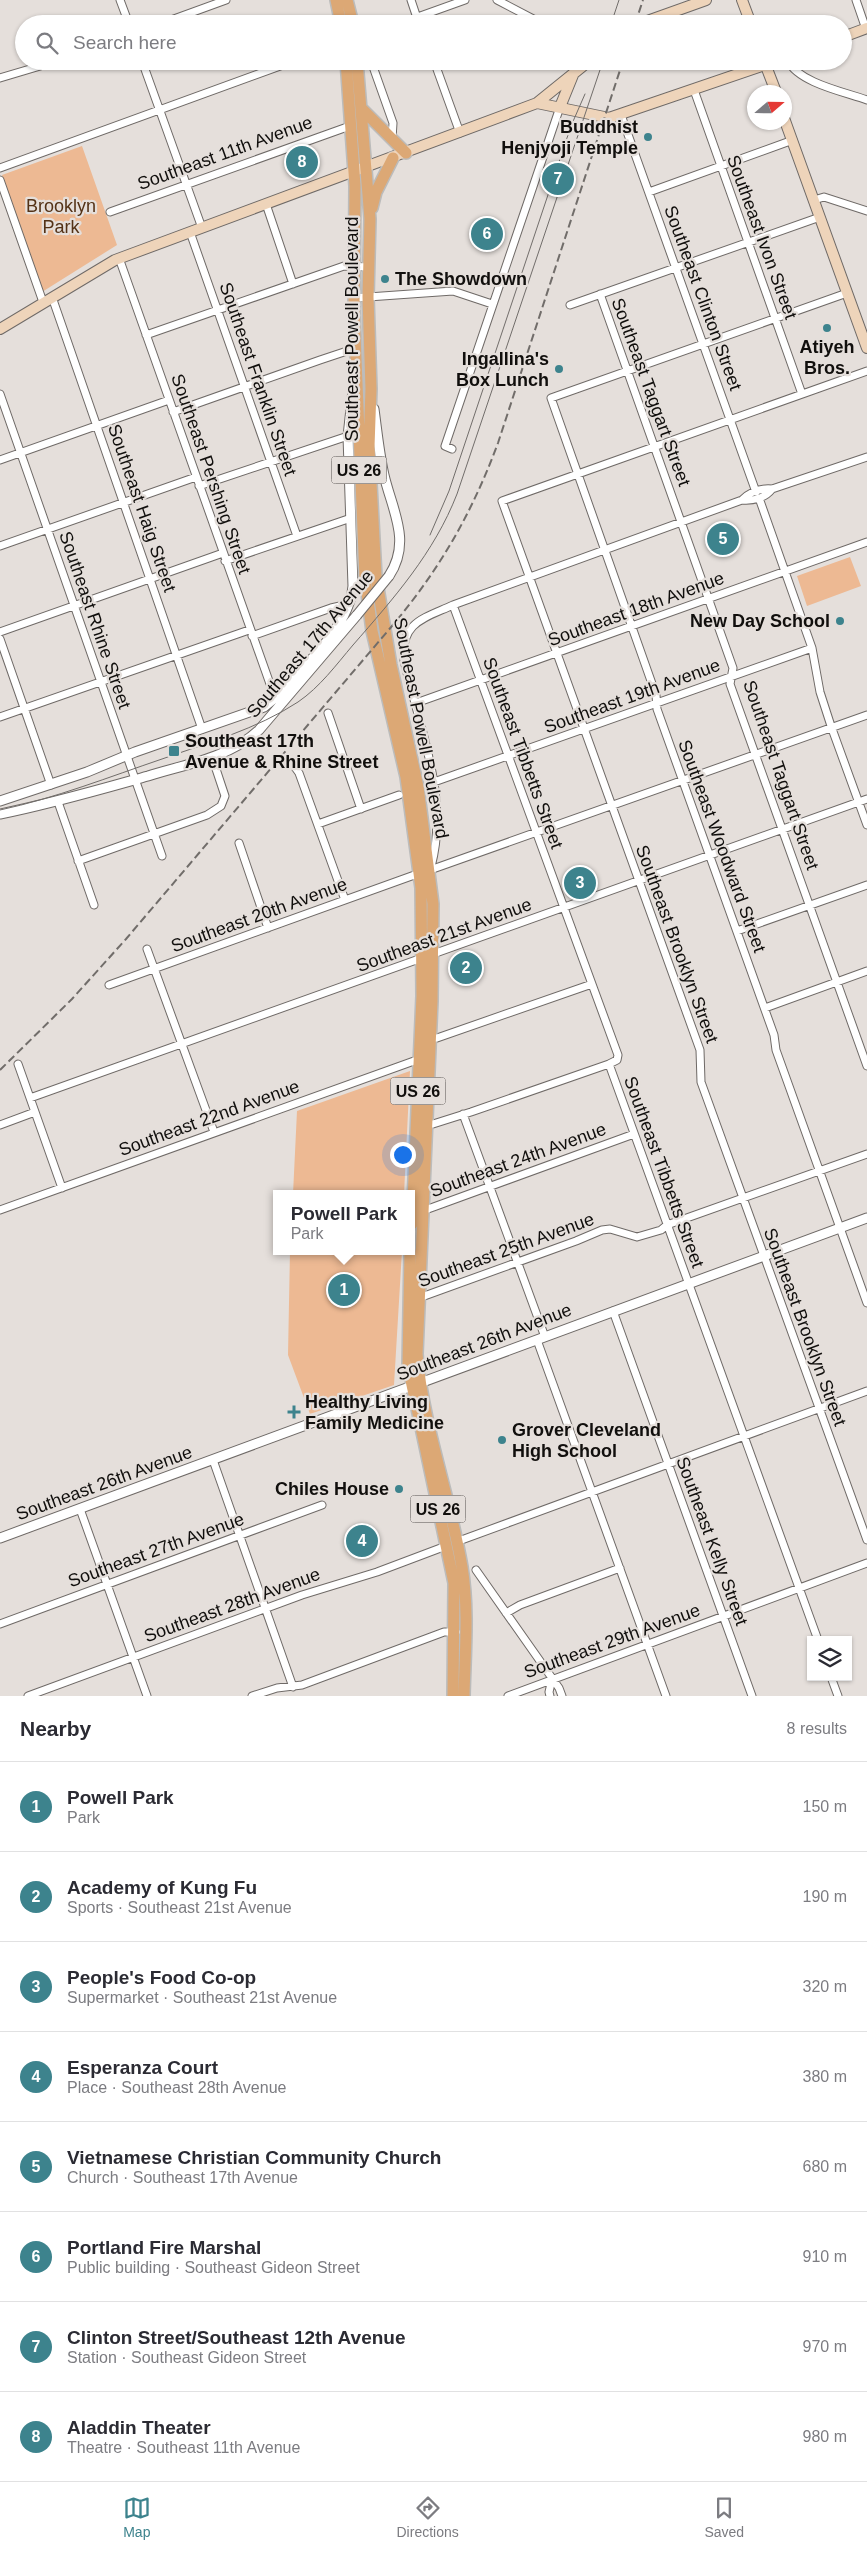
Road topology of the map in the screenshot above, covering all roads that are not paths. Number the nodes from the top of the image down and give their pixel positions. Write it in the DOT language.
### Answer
graph roads {
  1 [pos="120,0"];
  2 [pos="226,0"];
  3 [pos="336,0"];
  4 [pos="347,0"];
  5 [pos="411,0"];
  6 [pos="465,0"];
  7 [pos="497,0"];
  8 [pos="706,0"];
  9 [pos="742,0"];
  10 [pos="856,0"];
  11 [pos="125,15"];
  12 [pos="185,15"];
  13 [pos="339,15"];
  14 [pos="351,15"];
  15 [pos="416,15"];
  16 [pos="430,15"];
  17 [pos="526,15"];
  18 [pos="664,15"];
  19 [pos="748,15"];
  20 [pos="867,28"];
  21 [pos="852,34"];
  22 [pos="27,70"];
  23 [pos="145,70"];
  24 [pos="269,70"];
  25 [pos="347,70"];
  26 [pos="358,70"];
  27 [pos="374,70"];
  28 [pos="437,70"];
  29 [pos="578,70"];
  30 [pos="747,70"];
  31 [pos="768,70"];
  32 [pos="794,70"];
  33 [pos="574,73"];
  34 [pos="0,78"];
  35 [pos="773,85"];
  36 [pos="694,90"];
  37 [pos="867,100"];
  38 [pos="537,103"];
  39 [pos="560,107"];
  40 [pos="361,108"];
  41 [pos="160,110"];
  42 [pos="621,115"];
  43 [pos="350,126"];
  44 [pos="789,130"];
  45 [pos="460,133"];
  46 [pos="392,140"];
  47 [pos="793,140"];
  48 [pos="406,153"];
  49 [pos="393,158"];
  50 [pos="720,166"];
  51 [pos="0,168"];
  52 [pos="366,168"];
  53 [pos="354,172"];
  54 [pos="0,180"];
  55 [pos="186,184"];
  56 [pos="649,192"];
  57 [pos="814,200"];
  58 [pos="266,204"];
  59 [pos="867,211"];
  60 [pos="110,212"];
  61 [pos="820,216"];
  62 [pos="370,219"];
  63 [pos="202,228"];
  64 [pos="190,232"];
  65 [pos="748,242"];
  66 [pos="119,258"];
  67 [pos="354,266"];
  68 [pos="368,267"];
  69 [pos="676,268"];
  70 [pos="293,284"];
  71 [pos="847,293"];
  72 [pos="600,294"];
  73 [pos="368,297"];
  74 [pos="354,298"];
  75 [pos="48,299"];
  76 [pos="492,304"];
  77 [pos="570,305"];
  78 [pos="218,310"];
  79 [pos="775,319"];
  80 [pos="0,329"];
  81 [pos="146,335"];
  82 [pos="703,344"];
  83 [pos="867,348"];
  84 [pos="357,356"];
  85 [pos="627,371"];
  86 [pos="867,372"];
  87 [pos="244,386"];
  88 [pos="371,389"];
  89 [pos="0,394"];
  90 [pos="802,394"];
  91 [pos="169,400"];
  92 [pos="173,412"];
  93 [pos="730,420"];
  94 [pos="97,426"];
  95 [pos="348,436"];
  96 [pos="654,448"];
  97 [pos="452,449"];
  98 [pos="21,453"];
  99 [pos="867,457"];
  100 [pos="0,460"];
  101 [pos="270,462"];
  102 [pos="578,474"];
  103 [pos="196,477"];
  104 [pos="199,486"];
  105 [pos="758,495"];
  106 [pos="124,502"];
  107 [pos="351,518"];
  108 [pos="682,523"];
  109 [pos="47,529"];
  110 [pos="297,536"];
  111 [pos="867,542"];
  112 [pos="0,546"];
  113 [pos="605,550"];
  114 [pos="224,557"];
  115 [pos="784,572"];
  116 [pos="150,578"];
  117 [pos="529,578"];
  118 [pos="709,599"];
  119 [pos="453,605"];
  120 [pos="74,606"];
  121 [pos="348,607"];
  122 [pos="633,626"];
  123 [pos="0,632"];
  124 [pos="251,633"];
  125 [pos="0,638"];
  126 [pos="812,648"];
  127 [pos="178,654"];
  128 [pos="556,654"];
  129 [pos="732,676"];
  130 [pos="481,680"];
  131 [pos="101,681"];
  132 [pos="275,698"];
  133 [pos="416,703"];
  134 [pos="657,703"];
  135 [pos="24,708"];
  136 [pos="328,713"];
  137 [pos="867,714"];
  138 [pos="0,717"];
  139 [pos="831,726"];
  140 [pos="202,729"];
  141 [pos="584,730"];
  142 [pos="755,754"];
  143 [pos="127,755"];
  144 [pos="212,757"];
  145 [pos="508,757"];
  146 [pos="294,766"];
  147 [pos="135,779"];
  148 [pos="683,780"];
  149 [pos="434,782"];
  150 [pos="51,785"];
  151 [pos="399,795"];
  152 [pos="867,799"];
  153 [pos="0,801"];
  154 [pos="58,802"];
  155 [pos="859,802"];
  156 [pos="611,806"];
  157 [pos="362,809"];
  158 [pos="0,814"];
  159 [pos="318,824"];
  160 [pos="867,826"];
  161 [pos="782,829"];
  162 [pos="535,832"];
  163 [pos="154,834"];
  164 [pos="239,843"];
  165 [pos="162,856"];
  166 [pos="710,856"];
  167 [pos="78,861"];
  168 [pos="425,872"];
  169 [pos="639,882"];
  170 [pos="867,885"];
  171 [pos="345,900"];
  172 [pos="94,905"];
  173 [pos="810,906"];
  174 [pos="563,908"];
  175 [pos="268,928"];
  176 [pos="737,931"];
  177 [pos="147,949"];
  178 [pos="428,956"];
  179 [pos="154,969"];
  180 [pos="867,971"];
  181 [pos="837,982"];
  182 [pos="592,984"];
  183 [pos="109,985"];
  184 [pos="764,1008"];
  185 [pos="425,1038"];
  186 [pos="182,1045"];
  187 [pos="424,1061"];
  188 [pos="18,1064"];
  189 [pos="609,1064"];
  190 [pos="867,1066"];
  191 [pos="30,1098"];
  192 [pos="35,1112"];
  193 [pos="463,1114"];
  194 [pos="421,1124"];
  195 [pos="0,1125"];
  196 [pos="214,1132"];
  197 [pos="634,1134"];
  198 [pos="867,1154"];
  199 [pos="819,1171"];
  200 [pos="490,1186"];
  201 [pos="62,1188"];
  202 [pos="743,1198"];
  203 [pos="417,1209"];
  204 [pos="0,1210"];
  205 [pos="867,1218"];
  206 [pos="667,1225"];
  207 [pos="840,1228"];
  208 [pos="415,1254"];
  209 [pos="410,1255"];
  210 [pos="415,1255"];
  211 [pos="764,1256"];
  212 [pos="517,1262"];
  213 [pos="688,1284"];
  214 [pos="413,1299"];
  215 [pos="867,1303"];
  216 [pos="613,1311"];
  217 [pos="541,1338"];
  218 [pos="416,1386"];
  219 [pos="867,1391"];
  220 [pos="819,1409"];
  221 [pos="744,1437"];
  222 [pos="213,1460"];
  223 [pos="667,1465"];
  224 [pos="592,1493"];
  225 [pos="322,1505"];
  226 [pos="80,1509"];
  227 [pos="240,1535"];
  228 [pos="0,1538"];
  229 [pos="867,1540"];
  230 [pos="451,1544"];
  231 [pos="867,1563"];
  232 [pos="620,1568"];
  233 [pos="476,1570"];
  234 [pos="107,1584"];
  235 [pos="799,1587"];
  236 [pos="266,1608"];
  237 [pos="506,1613"];
  238 [pos="723,1616"];
  239 [pos="0,1624"];
  240 [pos="460,1632"];
  241 [pos="817,1636"];
  242 [pos="647,1644"];
  243 [pos="133,1657"];
  244 [pos="552,1680"];
  245 [pos="832,1681"];
  246 [pos="293,1687"];
  247 [pos="28,1696"];
  248 [pos="147,1696"];
  249 [pos="252,1696"];
  250 [pos="453,1696"];
  251 [pos="464,1696"];
  252 [pos="508,1696"];
  253 [pos="550,1696"];
  254 [pos="562,1696"];
  255 [pos="666,1696"];
  256 [pos="752,1696"];
  257 [pos="838,1696"];
  1 -- 11 [label="street"];
  2 -- 12 [label="street"];
  3 -- 13 [label="main road"];
  4 -- 14 [label="main road"];
  5 -- 15 [label="street"];
  6 -- 16 [label="street"];
  7 -- 17 [label="street"];
  8 -- 18 [label="main road"];
  9 -- 19 [label="main road"];
  10 -- 20 [label="street"];
  20 -- 21 [label="main road"];
  22 -- 34 [label="street"];
  23 -- 41 [label="street"];
  24 -- 41 [label="street"];
  25 -- 43 [label="main road, Southeast Powell Boulevard / US 26"];
  26 -- 40 [label="main road, Southeast Powell Boulevard / US 26"];
  27 -- 46 [label="street"];
  28 -- 45 [label="street"];
  29 -- 33 [label="main road"];
  30 -- 36 [label="main road"];
  31 -- 35 [label="main road"];
  32 -- 37 [label="street"];
  33 -- 38 [label="main road"];
  33 -- 39 [label="main road"];
  36 -- 42 [label="main road"];
  36 -- 50 [label="street, Southeast Ivon Street"];
  38 -- 39 [label="main road"];
  38 -- 45 [label="main road"];
  39 -- 42 [label="main road"];
  39 -- 76 [label="street"];
  40 -- 46 [label="main road"];
  40 -- 52 [label="main road, Southeast Powell Boulevard / US 26"];
  41 -- 51 [label="street"];
  41 -- 55 [label="street"];
  42 -- 56 [label="street, Southeast Clinton Street"];
  43 -- 53 [label="main road, Southeast Powell Boulevard / US 26"];
  43 -- 55 [label="street, Southeast 11th Avenue"];
  44 -- 47 [label="main road"];
  45 -- 48 [label="main road"];
  46 -- 48 [label="main road"];
  47 -- 50 [label="street"];
  47 -- 57 [label="main road"];
  48 -- 49 [label="main road"];
  49 -- 52 [label="main road"];
  49 -- 62 [label="main road"];
  50 -- 56 [label="street"];
  50 -- 65 [label="street, Southeast Ivon Street"];
  52 -- 53 [label="main road"];
  52 -- 62 [label="main road, Southeast Powell Boulevard / US 26"];
  53 -- 58 [label="main road"];
  53 -- 67 [label="main road, Southeast Powell Boulevard / US 26"];
  54 -- 75 [label="street, Southeast Haig Street"];
  55 -- 60 [label="street, Southeast 11th Avenue"];
  55 -- 63 [label="street"];
  56 -- 69 [label="street, Southeast Clinton Street"];
  57 -- 59 [label="street"];
  57 -- 61 [label="main road"];
  58 -- 63 [label="main road"];
  58 -- 70 [label="street"];
  61 -- 65 [label="street"];
  61 -- 71 [label="main road"];
  62 -- 68 [label="main road, Southeast Powell Boulevard / US 26"];
  63 -- 64 [label="main road"];
  64 -- 66 [label="main road"];
  64 -- 78 [label="street, Southeast Franklin Street"];
  65 -- 69 [label="street"];
  65 -- 79 [label="street, Southeast Ivon Street"];
  66 -- 75 [label="main road"];
  66 -- 81 [label="street, Southeast Pershing Street"];
  67 -- 68 [label="street"];
  67 -- 70 [label="street"];
  67 -- 74 [label="main road, Southeast Powell Boulevard / US 26"];
  68 -- 73 [label="main road, Southeast Powell Boulevard / US 26"];
  69 -- 72 [label="street"];
  69 -- 82 [label="street, Southeast Clinton Street"];
  70 -- 78 [label="street"];
  71 -- 79 [label="street"];
  71 -- 83 [label="main road"];
  72 -- 77 [label="street"];
  72 -- 85 [label="street, Southeast Taggart Street"];
  73 -- 74 [label="street"];
  73 -- 76 [label="street"];
  73 -- 88 [label="main road, Southeast Powell Boulevard / US 26"];
  74 -- 84 [label="main road, Southeast Powell Boulevard / US 26"];
  75 -- 80 [label="main road"];
  75 -- 94 [label="street, Southeast Haig Street"];
  76 -- 97 [label="street"];
  78 -- 81 [label="street"];
  78 -- 87 [label="street, Southeast Franklin Street"];
  79 -- 82 [label="street"];
  79 -- 90 [label="street, Southeast Ivon Street"];
  81 -- 91 [label="street, Southeast Pershing Street"];
  82 -- 85 [label="street"];
  82 -- 93 [label="street, Southeast Clinton Street"];
  84 -- 87 [label="street"];
  84 -- 95 [label="street, Southeast 17th Avenue"];
  84 -- 168 [label="main road, Southeast Powell Boulevard / US 26"];
  85 -- 96 [label="street, Southeast Taggart Street"];
  85 -- 102 [label="street, Southeast Woodward Street"];
  86 -- 90 [label="street"];
  87 -- 92 [label="street"];
  87 -- 101 [label="street, Southeast Franklin Street"];
  88 -- 144 [label="street, Southeast 17th Avenue, bridge"];
  88 -- 168 [label="main road, Southeast Powell Boulevard / US 26"];
  89 -- 98 [label="street, Southeast Rhine Street"];
  90 -- 93 [label="street"];
  91 -- 92 [label="street, Southeast Pershing Street"];
  91 -- 94 [label="street"];
  92 -- 103 [label="street, Southeast Pershing Street"];
  93 -- 96 [label="street"];
  93 -- 105 [label="street, Southeast Clinton Street"];
  94 -- 98 [label="street"];
  94 -- 106 [label="street, Southeast Haig Street"];
  95 -- 101 [label="street"];
  95 -- 107 [label="street, Southeast 17th Avenue"];
  96 -- 102 [label="street"];
  96 -- 108 [label="street, Southeast Taggart Street"];
  98 -- 100 [label="street"];
  98 -- 109 [label="street, Southeast Rhine Street"];
  99 -- 105 [label="street"];
  101 -- 104 [label="street"];
  101 -- 110 [label="street, Southeast Franklin Street"];
  102 -- 113 [label="street, Southeast Woodward Street"];
  102 -- 117 [label="street, Southeast Brooklyn Street"];
  103 -- 104 [label="street, Southeast Pershing Street"];
  103 -- 106 [label="street"];
  104 -- 114 [label="street, Southeast Pershing Street"];
  105 -- 108 [label="street"];
  105 -- 115 [label="street, Southeast Clinton Street"];
  106 -- 109 [label="street"];
  106 -- 116 [label="street, Southeast Haig Street"];
  107 -- 110 [label="street"];
  107 -- 121 [label="street, Southeast 17th Avenue"];
  108 -- 113 [label="street"];
  108 -- 118 [label="street, Southeast Taggart Street"];
  109 -- 112 [label="street"];
  109 -- 120 [label="street, Southeast Rhine Street"];
  110 -- 114 [label="street"];
  111 -- 115 [label="street, Southeast 18th Avenue"];
  113 -- 117 [label="street"];
  113 -- 122 [label="street, Southeast Woodward Street"];
  114 -- 116 [label="street"];
  114 -- 124 [label="street, Southeast Pershing Street"];
  115 -- 118 [label="street, Southeast 18th Avenue"];
  115 -- 126 [label="street, Southeast Clinton Street"];
  116 -- 120 [label="street"];
  116 -- 127 [label="street, Southeast Haig Street"];
  117 -- 119 [label="street"];
  117 -- 128 [label="street, Southeast Brooklyn Street"];
  118 -- 122 [label="street, Southeast 18th Avenue"];
  118 -- 129 [label="street, Southeast Taggart Street"];
  119 -- 130 [label="street, Southeast Tibbetts Street"];
  119 -- 133 [label="street"];
  120 -- 123 [label="street"];
  120 -- 131 [label="street, Southeast Rhine Street"];
  121 -- 124 [label="street"];
  121 -- 132 [label="street, Southeast 17th Avenue"];
  122 -- 128 [label="street, Southeast 18th Avenue"];
  122 -- 134 [label="street, Southeast Woodward Street"];
  124 -- 127 [label="street"];
  124 -- 132 [label="street, Southeast Pershing Street"];
  125 -- 135 [label="street"];
  126 -- 129 [label="street, Southeast 19th Avenue"];
  126 -- 139 [label="street, Southeast Clinton Street"];
  127 -- 131 [label="street"];
  127 -- 140 [label="street, Southeast Haig Street"];
  128 -- 130 [label="street, Southeast 18th Avenue"];
  128 -- 141 [label="street, Southeast Brooklyn Street"];
  129 -- 134 [label="street, Southeast 19th Avenue"];
  129 -- 142 [label="street, Southeast Taggart Street"];
  130 -- 133 [label="street, Southeast 18th Avenue"];
  130 -- 145 [label="street, Southeast Tibbetts Street"];
  131 -- 135 [label="street"];
  131 -- 143 [label="street, Southeast Rhine Street"];
  132 -- 140 [label="street, Southeast 17th Avenue"];
  133 -- 149 [label="street"];
  134 -- 141 [label="street, Southeast 19th Avenue"];
  134 -- 148 [label="street, Southeast Woodward Street"];
  135 -- 138 [label="street"];
  135 -- 150 [label="street"];
  136 -- 157 [label="street"];
  137 -- 139 [label="street, Southeast 20th Avenue"];
  139 -- 142 [label="street, Southeast 20th Avenue"];
  139 -- 155 [label="street, Southeast Clinton Street"];
  140 -- 143 [label="street, Southeast 17th Avenue"];
  141 -- 145 [label="street, Southeast 19th Avenue"];
  141 -- 156 [label="street, Southeast Brooklyn Street"];
  142 -- 148 [label="street, Southeast 20th Avenue"];
  142 -- 161 [label="street, Southeast Taggart Street"];
  143 -- 147 [label="street, Southeast Rhine Street"];
  143 -- 150 [label="street, Southeast 17th Avenue"];
  144 -- 147 [label="street, Southeast 17th Avenue"];
  144 -- 163 [label="street"];
  145 -- 149 [label="street, Southeast 19th Avenue"];
  145 -- 162 [label="street, Southeast Tibbetts Street"];
  146 -- 159 [label="street"];
  147 -- 154 [label="street, Southeast 17th Avenue"];
  147 -- 163 [label="street, Southeast Rhine Street"];
  148 -- 156 [label="street, Southeast 20th Avenue"];
  148 -- 166 [label="street, Southeast Woodward Street"];
  149 -- 168 [label="street"];
  150 -- 153 [label="street, Southeast 17th Avenue"];
  151 -- 157 [label="street"];
  152 -- 155 [label="street, Southeast 21st Avenue"];
  154 -- 158 [label="street, Southeast 17th Avenue"];
  154 -- 167 [label="street"];
  155 -- 160 [label="street, Southeast Clinton Street"];
  155 -- 161 [label="street, Southeast 21st Avenue"];
  156 -- 162 [label="street, Southeast 20th Avenue"];
  156 -- 169 [label="street, Southeast Brooklyn Street"];
  157 -- 159 [label="street"];
  159 -- 171 [label="street"];
  161 -- 166 [label="street, Southeast 21st Avenue"];
  161 -- 173 [label="street, Southeast Taggart Street"];
  162 -- 168 [label="street, Southeast 20th Avenue"];
  162 -- 174 [label="street, Southeast Tibbetts Street"];
  163 -- 165 [label="street, Southeast Rhine Street"];
  163 -- 167 [label="street"];
  164 -- 175 [label="street"];
  166 -- 169 [label="street, Southeast 21st Avenue"];
  166 -- 176 [label="street, Southeast Woodward Street"];
  167 -- 172 [label="street"];
  168 -- 171 [label="street, Southeast 20th Avenue"];
  168 -- 178 [label="main road, Southeast Powell Boulevard / US 26"];
  169 -- 174 [label="street, Southeast 21st Avenue"];
  169 -- 202 [label="street, Southeast Brooklyn Street"];
  170 -- 173 [label="street"];
  171 -- 175 [label="street, Southeast 20th Avenue"];
  173 -- 176 [label="street"];
  173 -- 181 [label="street, Southeast Taggart Street"];
  174 -- 178 [label="street, Southeast 21st Avenue"];
  174 -- 182 [label="street, Southeast Tibbetts Street"];
  175 -- 179 [label="street, Southeast 20th Avenue"];
  176 -- 184 [label="street, Southeast Woodward Street"];
  177 -- 179 [label="street"];
  178 -- 185 [label="main road, Southeast Powell Boulevard / US 26"];
  178 -- 186 [label="street, Southeast 21st Avenue"];
  179 -- 183 [label="street, Southeast 20th Avenue"];
  179 -- 186 [label="street"];
  180 -- 181 [label="street"];
  181 -- 184 [label="street"];
  181 -- 190 [label="street, Southeast Taggart Street"];
  182 -- 185 [label="street"];
  182 -- 189 [label="street, Southeast Tibbetts Street"];
  184 -- 199 [label="street, Southeast Woodward Street"];
  185 -- 187 [label="main road, Southeast Powell Boulevard / US 26"];
  186 -- 191 [label="street, Southeast 21st Avenue"];
  186 -- 196 [label="street"];
  187 -- 194 [label="main road, Southeast Powell Boulevard / US 26"];
  187 -- 196 [label="street, Southeast 22nd Avenue"];
  188 -- 191 [label="street"];
  189 -- 193 [label="street"];
  189 -- 197 [label="street, Southeast Tibbetts Street"];
  191 -- 192 [label="street"];
  192 -- 195 [label="street"];
  192 -- 201 [label="street"];
  193 -- 194 [label="street"];
  193 -- 200 [label="street"];
  194 -- 203 [label="main road, Southeast Powell Boulevard / US 26"];
  196 -- 201 [label="street, Southeast 22nd Avenue"];
  197 -- 200 [label="street, Southeast 24th Avenue"];
  197 -- 206 [label="street, Southeast Tibbetts Street"];
  198 -- 199 [label="street, Southeast 25th Avenue"];
  199 -- 202 [label="street, Southeast 25th Avenue"];
  199 -- 207 [label="street, Southeast Woodward Street"];
  200 -- 203 [label="street, Southeast 24th Avenue"];
  200 -- 212 [label="street"];
  201 -- 204 [label="street, Southeast 22nd Avenue"];
  202 -- 206 [label="street, Southeast 25th Avenue"];
  202 -- 211 [label="street, Southeast Brooklyn Street"];
  203 -- 208 [label="main road, Southeast Powell Boulevard / US 26"];
  205 -- 207 [label="street, Southeast 26th Avenue"];
  206 -- 212 [label="street, Southeast 25th Avenue"];
  206 -- 213 [label="street, Southeast Tibbetts Street"];
  207 -- 211 [label="street, Southeast 26th Avenue"];
  207 -- 215 [label="street, Southeast Woodward Street"];
  209 -- 214 [label="main road, Southeast Powell Boulevard / US 26"];
  210 -- 214 [label="main road, Southeast Powell Boulevard / US 26"];
  211 -- 213 [label="street, Southeast 26th Avenue"];
  211 -- 220 [label="street, Southeast Brooklyn Street"];
  212 -- 214 [label="street, Southeast 25th Avenue"];
  212 -- 217 [label="street"];
  213 -- 216 [label="street, Southeast 26th Avenue"];
  213 -- 221 [label="street, Southeast Tibbetts Street"];
  214 -- 218 [label="main road, Southeast Powell Boulevard / US 26"];
  216 -- 217 [label="street, Southeast 26th Avenue"];
  216 -- 223 [label="street, Southeast Kelly Street"];
  217 -- 218 [label="street, Southeast 26th Avenue"];
  217 -- 224 [label="street"];
  218 -- 222 [label="street, Southeast 26th Avenue"];
  218 -- 230 [label="main road, Southeast Powell Boulevard / US 26"];
  219 -- 220 [label="street, Southeast 28th Avenue"];
  220 -- 221 [label="street, Southeast 28th Avenue"];
  220 -- 229 [label="street, Southeast Brooklyn Street"];
  221 -- 223 [label="street, Southeast 28th Avenue"];
  221 -- 235 [label="street, Southeast Tibbetts Street"];
  222 -- 226 [label="street, Southeast 26th Avenue"];
  222 -- 227 [label="street"];
  223 -- 224 [label="street, Southeast 28th Avenue"];
  223 -- 238 [label="street, Southeast Kelly Street"];
  224 -- 230 [label="street, Southeast 28th Avenue"];
  224 -- 232 [label="street"];
  225 -- 227 [label="street, Southeast 27th Avenue"];
  226 -- 228 [label="street, Southeast 26th Avenue"];
  226 -- 234 [label="street"];
  227 -- 234 [label="street, Southeast 27th Avenue"];
  227 -- 236 [label="street"];
  230 -- 236 [label="street, Southeast 28th Avenue"];
  230 -- 240 [label="main road, Southeast Powell Boulevard / US 26"];
  231 -- 235 [label="street, Southeast 29th Avenue"];
  232 -- 237 [label="street"];
  232 -- 242 [label="street"];
  233 -- 237 [label="street"];
  234 -- 239 [label="street, Southeast 27th Avenue"];
  234 -- 243 [label="street"];
  235 -- 238 [label="street, Southeast 29th Avenue"];
  235 -- 241 [label="street, Southeast Tibbetts Street"];
  236 -- 243 [label="street, Southeast 28th Avenue"];
  236 -- 246 [label="street"];
  237 -- 244 [label="street"];
  238 -- 242 [label="street, Southeast 29th Avenue"];
  238 -- 256 [label="street, Southeast Kelly Street"];
  240 -- 246 [label="street"];
  240 -- 250 [label="main road, Southeast Powell Boulevard / US 26"];
  240 -- 251 [label="main road, Southeast Powell Boulevard / US 26"];
  242 -- 244 [label="street, Southeast 29th Avenue"];
  242 -- 255 [label="street"];
  243 -- 247 [label="street, Southeast 28th Avenue"];
  243 -- 248 [label="street"];
  244 -- 252 [label="street, Southeast 29th Avenue"];
  244 -- 253 [label="street"];
  244 -- 254 [label="street"];
  245 -- 257 [label="street"];
  246 -- 249 [label="street"];
}
